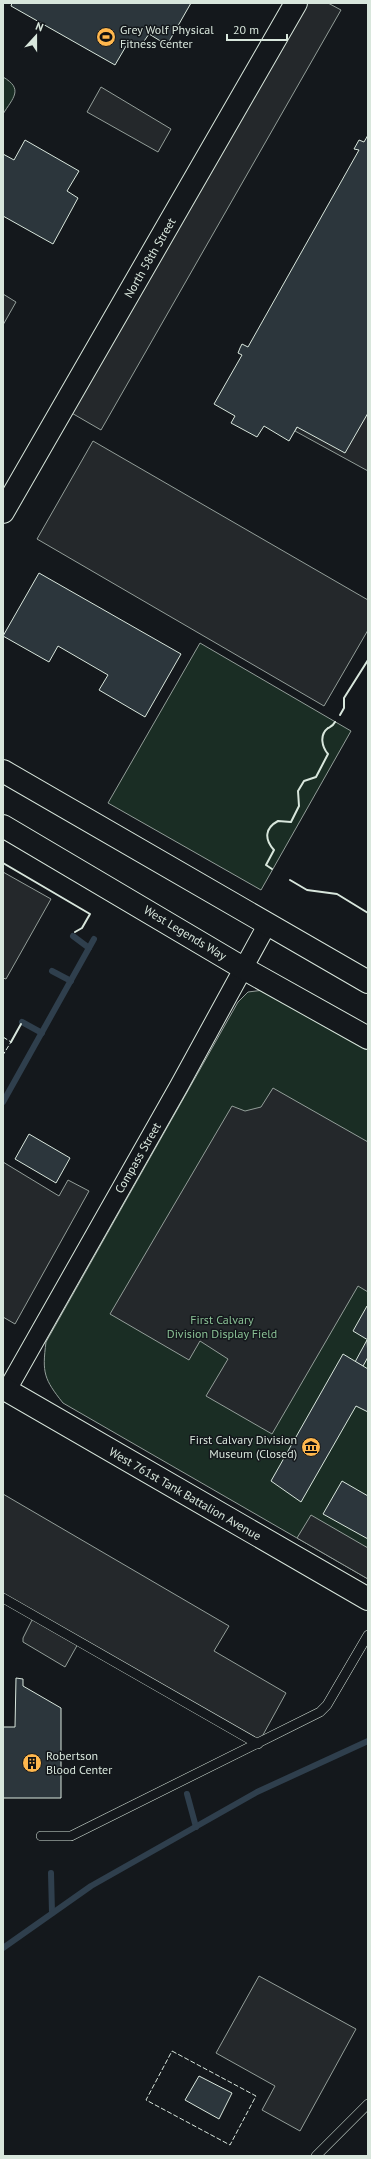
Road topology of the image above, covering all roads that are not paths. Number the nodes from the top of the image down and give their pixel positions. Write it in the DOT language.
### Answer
graph roads {
  1 [pos="296,3"];
  2 [pos="3,512"];
  3 [pos="3,771"];
  4 [pos="3,826"];
  5 [pos="267,925"];
  6 [pos="243,968"];
  7 [pos="368,982"];
  8 [pos="368,1038"];
  9 [pos="5,1389"];
  10 [pos="3,1598"];
  11 [pos="368,1599"];
  12 [pos="368,1636"];
  13 [pos="258,1744"];
  14 [pos="41,1836"];
  15 [pos="368,2104"];
  16 [pos="316,2156"];
  1 -- 2 [label="street, North 58th Street"];
  3 -- 5 [label="street"];
  4 -- 6 [label="street, West Legends Way"];
  5 -- 6 [label="street, Compass Street"];
  5 -- 7 [label="street"];
  6 -- 8 [label="street, West Legends Way"];
  6 -- 9 [label="street, Compass Street"];
  9 -- 11 [label="street, West 761st Tank Battalion Avenue"];
  10 -- 13 [label="lane"];
  12 -- 13 [label="lane"];
  13 -- 14 [label="lane"];
  15 -- 16 [label="lane"];
}
